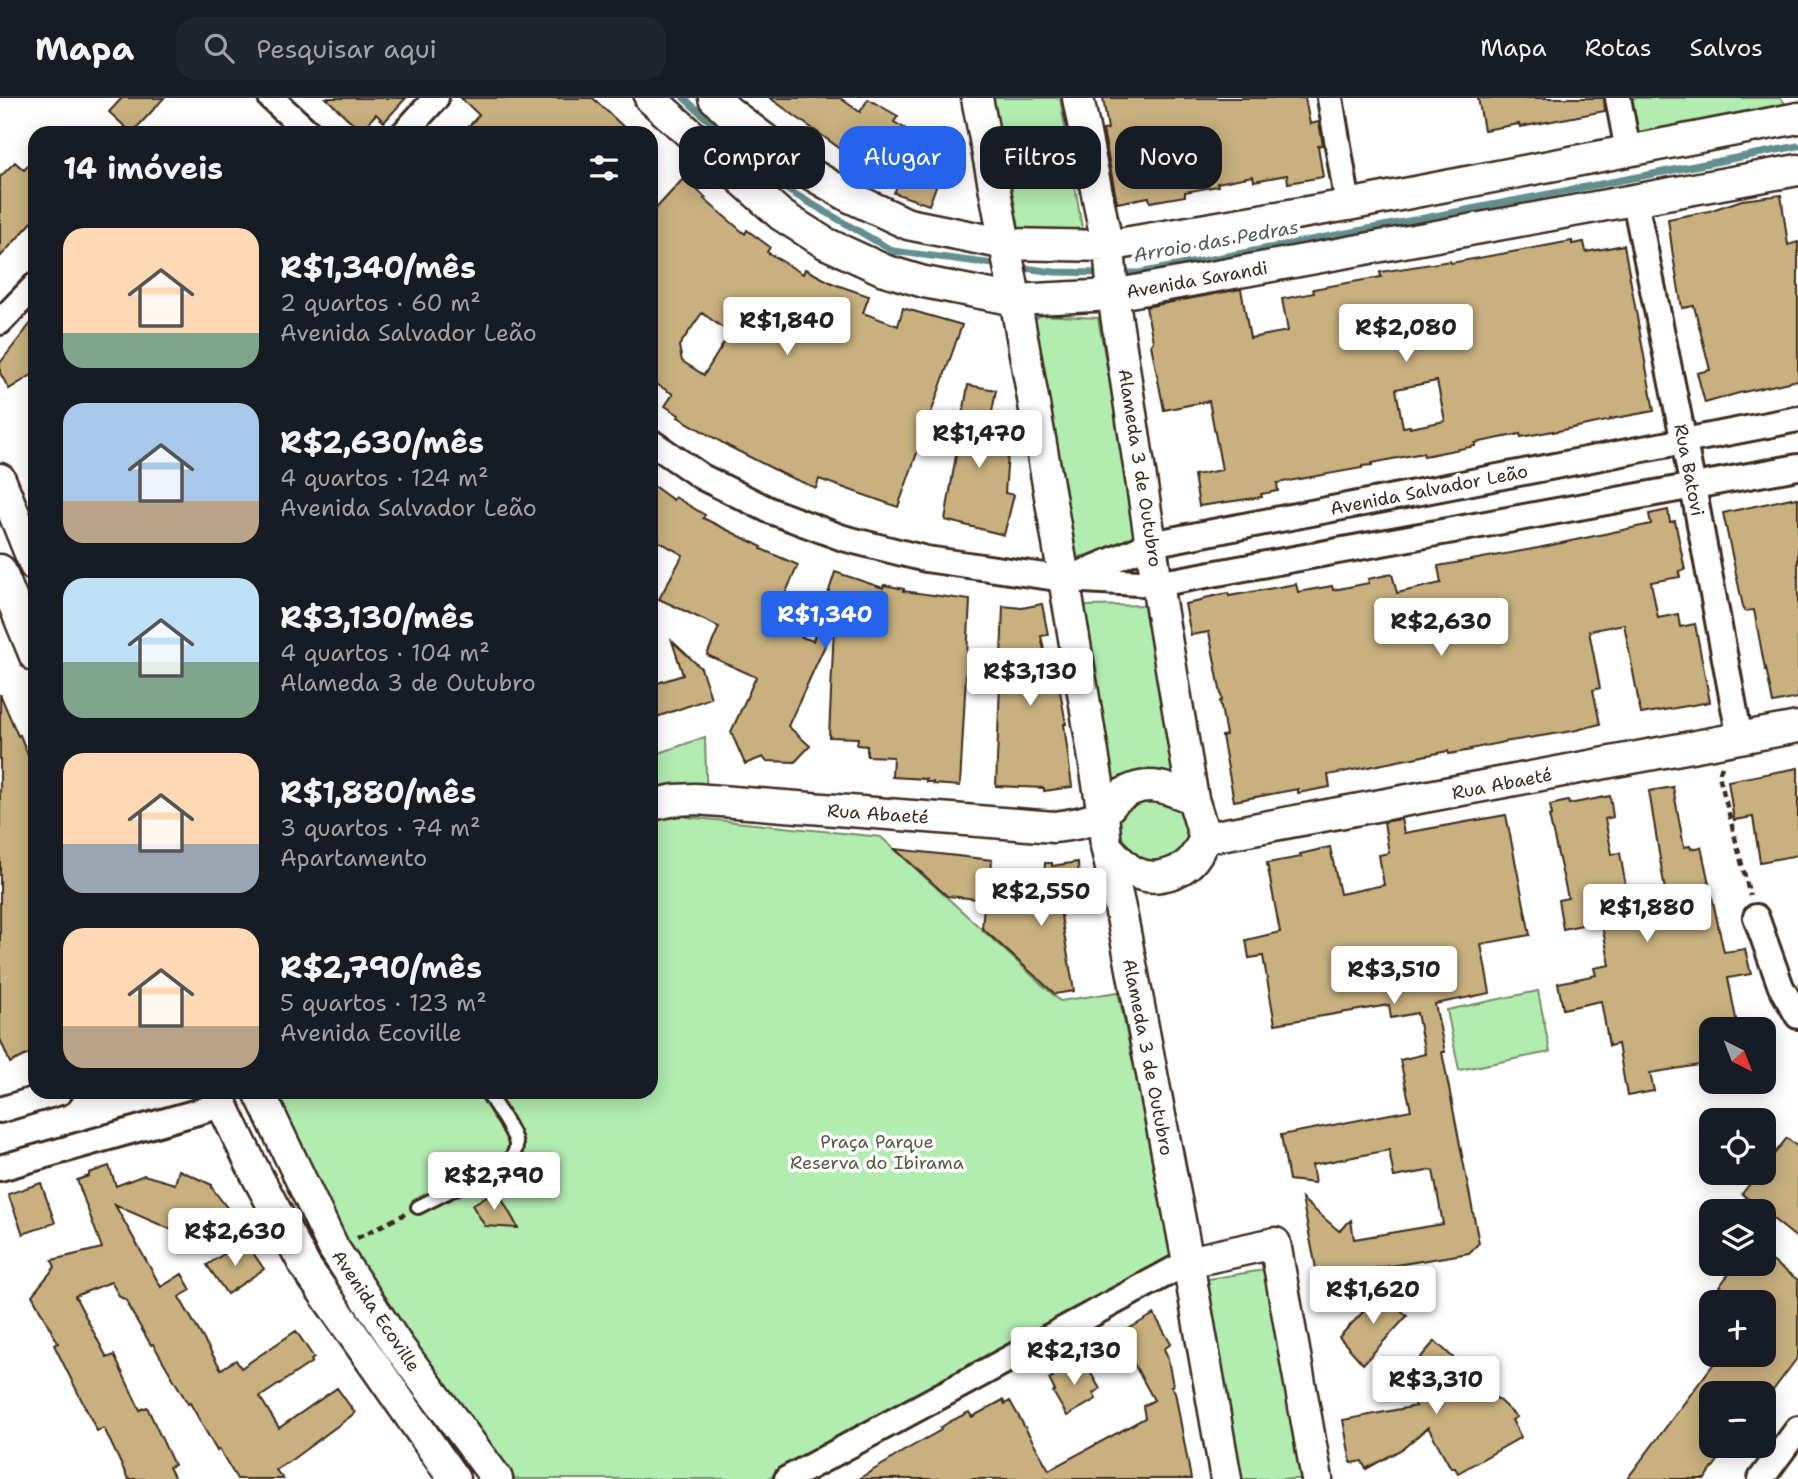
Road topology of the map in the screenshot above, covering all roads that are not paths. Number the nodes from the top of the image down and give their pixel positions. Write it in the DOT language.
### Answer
graph roads {
  1 [pos="271,98"];
  2 [pos="436,98"];
  3 [pos="650,98"];
  4 [pos="714,98"];
  5 [pos="977,98"];
  6 [pos="1078,98"];
  7 [pos="1330,98"];
  8 [pos="1618,98"];
  9 [pos="1798,118"];
  10 [pos="301,126"];
  11 [pos="410,126"];
  12 [pos="1628,151"];
  13 [pos="1798,170"];
  14 [pos="1635,201"];
  15 [pos="1348,205"];
  16 [pos="1007,250"];
  17 [pos="1111,272"];
  18 [pos="28,293"];
  19 [pos="1015,293"];
  20 [pos="0,322"];
  21 [pos="1798,419"];
  22 [pos="1684,440"];
  23 [pos="658,447"];
  24 [pos="1798,467"];
  25 [pos="0,479"];
  26 [pos="1693,486"];
  27 [pos="1151,544"];
  28 [pos="28,549"];
  29 [pos="0,570"];
  30 [pos="1065,579"];
  31 [pos="1157,584"];
  32 [pos="28,639"];
  33 [pos="1798,727"];
  34 [pos="1740,739"];
  35 [pos="1193,799"];
  36 [pos="658,804"];
  37 [pos="1103,814"];
  38 [pos="1205,838"];
  39 [pos="1106,846"];
  40 [pos="1148,876"];
  41 [pos="1119,905"];
  42 [pos="1756,917"];
  43 [pos="1798,1016"];
  44 [pos="37,1099"];
  45 [pos="216,1099"];
  46 [pos="219,1099"];
  47 [pos="262,1099"];
  48 [pos="491,1099"];
  49 [pos="0,1110"];
  50 [pos="289,1159"];
  51 [pos="0,1168"];
  52 [pos="255,1172"];
  53 [pos="418,1207"];
  54 [pos="1188,1262"];
  55 [pos="1798,1429"];
  56 [pos="454,1479"];
  57 [pos="497,1479"];
  58 [pos="787,1479"];
  59 [pos="1226,1479"];
  60 [pos="1317,1479"];
  61 [pos="1761,1479"];
  1 -- 10 [label="street"];
  2 -- 11 [label="street"];
  3 -- 19 [label="street, Avenida Sarandi"];
  4 -- 16 [label="street, Avenida Sarandi"];
  5 -- 16 [label="street, Alameda 3 de Outubro"];
  6 -- 17 [label="street, Alameda 3 de Outubro"];
  7 -- 15 [label="street"];
  8 -- 12 [label="street"];
  9 -- 12 [label="street, Avenida Sarandi"];
  12 -- 15 [label="street, Avenida Sarandi"];
  13 -- 14 [label="street, Avenida Sarandi"];
  14 -- 17 [label="street, Avenida Sarandi"];
  14 -- 22 [label="street, Rua Batovi"];
  15 -- 17 [label="street, Avenida Sarandi"];
  16 -- 17 [label="street, Avenida Sarandi"];
  16 -- 19 [label="street, Alameda 3 de Outubro"];
  17 -- 19 [label="street, Avenida Sarandi"];
  17 -- 27 [label="street, Alameda 3 de Outubro"];
  18 -- 20 [label="street"];
  19 -- 30 [label="street, Alameda 3 de Outubro"];
  21 -- 22 [label="street, Avenida Salvador Leão"];
  22 -- 26 [label="street, Rua Batovi"];
  22 -- 27 [label="street, Avenida Salvador Leão"];
  23 -- 30 [label="street"];
  24 -- 26 [label="street"];
  25 -- 28 [label="street"];
  26 -- 31 [label="street"];
  26 -- 34 [label="street, Rua Batovi"];
  27 -- 30 [label="street, Avenida Salvador Leão"];
  27 -- 31 [label="street, Alameda 3 de Outubro"];
  29 -- 32 [label="street"];
  30 -- 31 [label="street"];
  30 -- 37 [label="street, Alameda 3 de Outubro"];
  31 -- 35 [label="street, Alameda 3 de Outubro"];
  33 -- 34 [label="street, Rua Abaeté"];
  34 -- 38 [label="street, Rua Abaeté"];
  35 -- 37 [label="street"];
  35 -- 38 [label="street, Alameda 3 de Outubro"];
  36 -- 37 [label="street, Rua Abaeté"];
  37 -- 39 [label="street, Alameda 3 de Outubro"];
  38 -- 40 [label="street"];
  39 -- 40 [label="street"];
  39 -- 41 [label="street, Alameda 3 de Outubro"];
  40 -- 41 [label="street"];
  41 -- 54 [label="street, Alameda 3 de Outubro"];
  42 -- 43 [label="street"];
  44 -- 49 [label="street"];
  45 -- 51 [label="street"];
  46 -- 52 [label="street, Avenida Ecoville"];
  47 -- 50 [label="street, Avenida Ecoville"];
  48 -- 53 [label="lane"];
  50 -- 52 [label="street"];
  50 -- 57 [label="street, Avenida Ecoville"];
  52 -- 56 [label="street, Avenida Ecoville"];
  54 -- 58 [label="street"];
  54 -- 59 [label="street, Alameda 3 de Outubro"];
  54 -- 60 [label="street"];
  55 -- 61 [label="street"];
}
